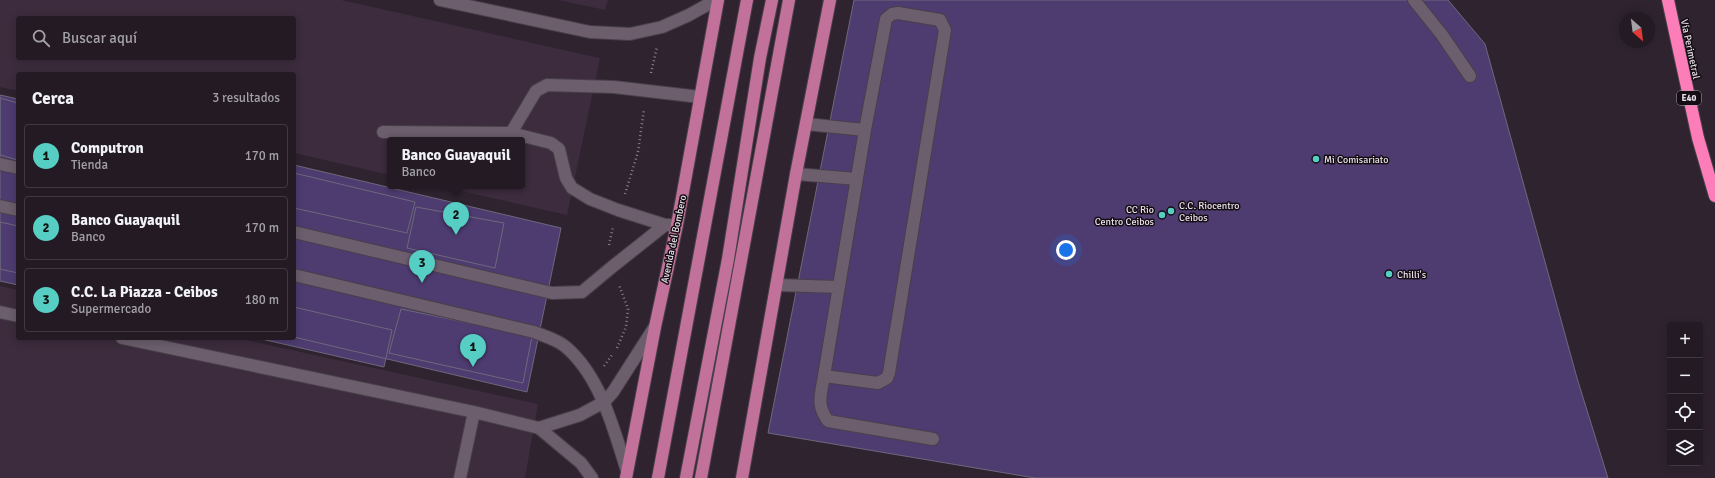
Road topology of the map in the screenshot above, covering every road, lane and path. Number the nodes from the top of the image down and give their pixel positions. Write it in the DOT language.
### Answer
graph roads {
  1 [pos="440,0"];
  2 [pos="717,0"];
  3 [pos="747,0"];
  4 [pos="772,0"];
  5 [pos="789,0"];
  6 [pos="830,0"];
  7 [pos="1414,0"];
  8 [pos="1668,0"];
  9 [pos="1470,76"];
  10 [pos="700,96"];
  11 [pos="806,124"];
  12 [pos="865,130"];
  13 [pos="383,132"];
  14 [pos="511,133"];
  15 [pos="0,164"];
  16 [pos="16,168"];
  17 [pos="796,174"];
  18 [pos="857,179"];
  19 [pos="1715,196"];
  20 [pos="0,206"];
  21 [pos="16,210"];
  22 [pos="677,224"];
  23 [pos="665,225"];
  24 [pos="296,232"];
  25 [pos="296,275"];
  26 [pos="777,285"];
  27 [pos="839,287"];
  28 [pos="0,312"];
  29 [pos="16,316"];
  30 [pos="655,327"];
  31 [pos="132,340"];
  32 [pos="824,376"];
  33 [pos="604,402"];
  34 [pos="474,412"];
  35 [pos="539,428"];
  36 [pos="933,439"];
  37 [pos="626,475"];
  38 [pos="460,478"];
  39 [pos="592,478"];
  40 [pos="658,478"];
  41 [pos="686,478"];
  42 [pos="701,478"];
  43 [pos="742,478"];
  1 -- 2 [label="lane"];
  2 -- 10 [label="main road, Avenida del Bombero"];
  3 -- 40 [label="main road"];
  4 -- 41 [label="main road"];
  5 -- 42 [label="main road"];
  6 -- 11 [label="main road"];
  7 -- 9 [label="lane"];
  8 -- 19 [label="highway, Vía Perimetral / E40"];
  10 -- 14 [label="lane"];
  10 -- 22 [label="main road, Avenida del Bombero"];
  11 -- 12 [label="lane"];
  11 -- 17 [label="main road"];
  12 -- 18 [label="lane"];
  12 -- 32 [label="lane"];
  13 -- 14 [label="lane"];
  14 -- 23 [label="lane"];
  15 -- 16 [label="lane"];
  17 -- 18 [label="lane"];
  17 -- 26 [label="main road"];
  18 -- 27 [label="lane"];
  20 -- 21 [label="lane"];
  22 -- 23 [label="lane"];
  22 -- 30 [label="main road, Avenida del Bombero"];
  23 -- 24 [label="lane"];
  25 -- 33 [label="lane"];
  26 -- 27 [label="lane"];
  26 -- 43 [label="main road"];
  27 -- 32 [label="lane"];
  28 -- 29 [label="lane"];
  30 -- 33 [label="lane"];
  30 -- 37 [label="main road, Avenida del Bombero"];
  31 -- 34 [label="lane"];
  32 -- 36 [label="lane"];
  33 -- 35 [label="lane"];
  33 -- 37 [label="lane"];
  34 -- 35 [label="lane"];
  34 -- 38 [label="lane"];
  35 -- 39 [label="lane"];
}
